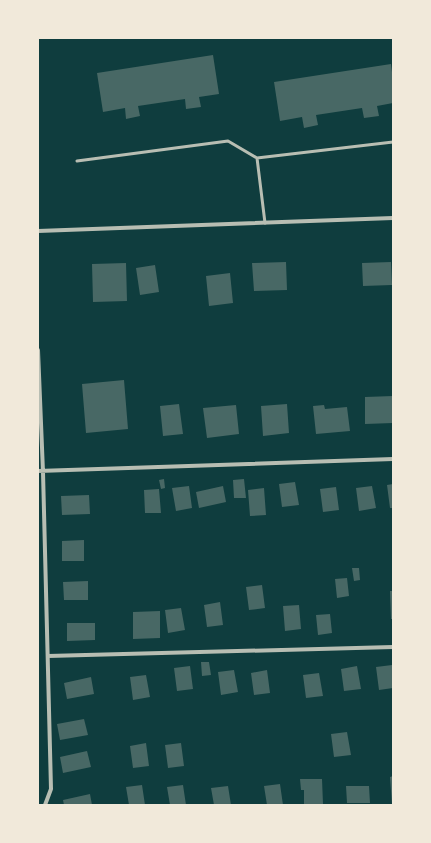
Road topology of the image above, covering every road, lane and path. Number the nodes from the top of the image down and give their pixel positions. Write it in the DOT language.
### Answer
graph roads {
  1 [pos="393,142"];
  2 [pos="257,158"];
  3 [pos="77,161"];
  4 [pos="393,218"];
  5 [pos="265,223"];
  6 [pos="38,231"];
  7 [pos="38,350"];
  8 [pos="393,459"];
  9 [pos="38,471"];
  10 [pos="43,472"];
  11 [pos="393,647"];
  12 [pos="48,656"];
  13 [pos="45,805"];
  1 -- 2 [label="lane"];
  2 -- 3 [label="lane"];
  2 -- 5 [label="lane"];
  4 -- 5 [label="street"];
  5 -- 6 [label="street"];
  7 -- 10 [label="street"];
  8 -- 10 [label="street"];
  9 -- 10 [label="street"];
  10 -- 12 [label="street"];
  11 -- 12 [label="street"];
  12 -- 13 [label="street"];
}
